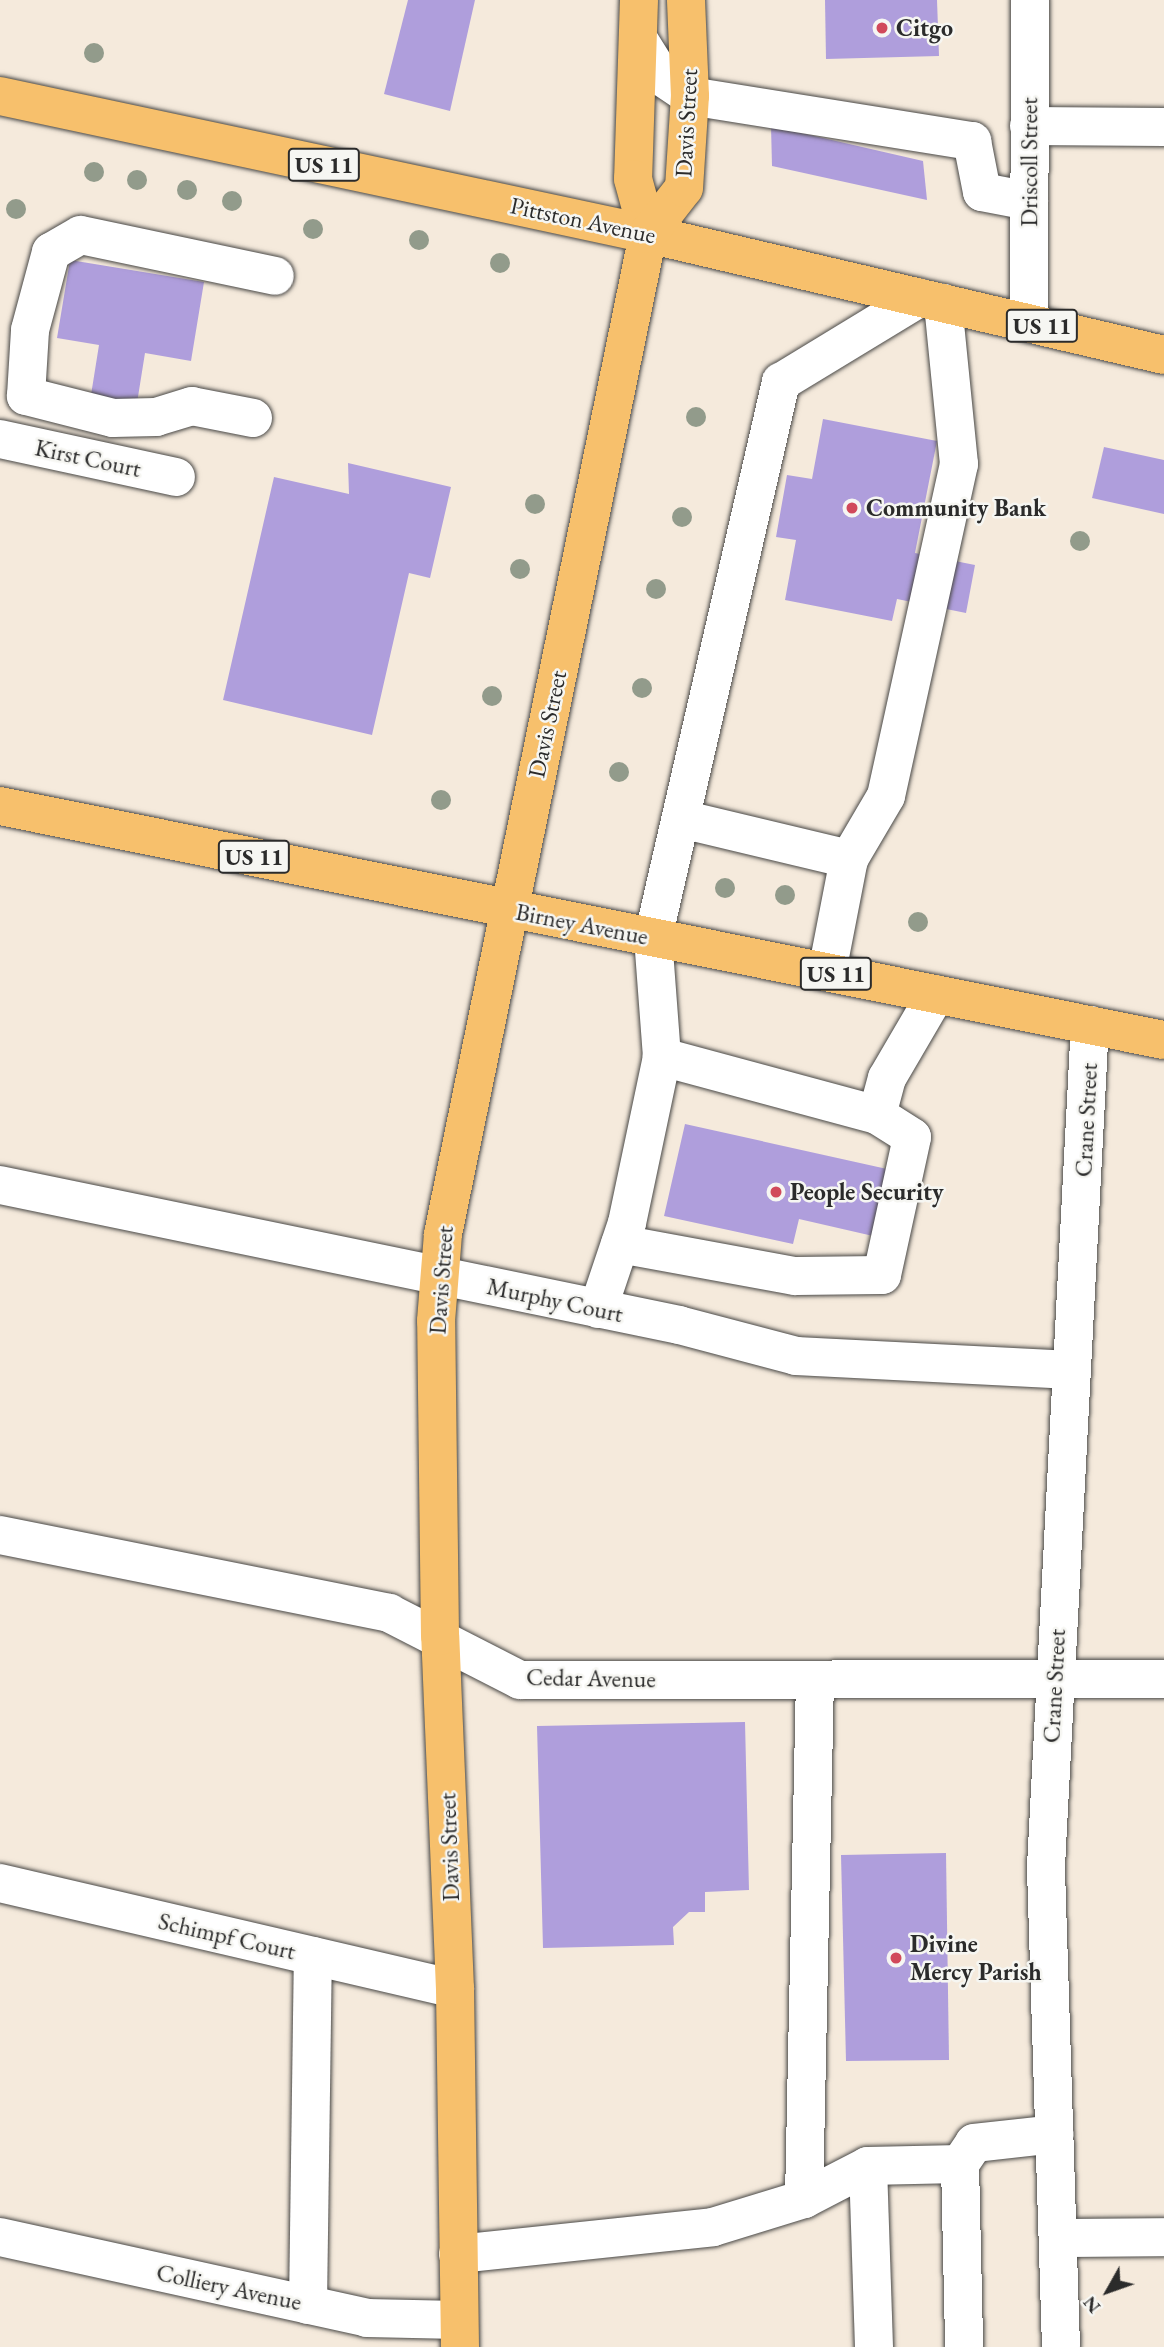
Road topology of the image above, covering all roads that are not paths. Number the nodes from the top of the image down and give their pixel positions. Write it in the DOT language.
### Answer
graph roads {
  1 [pos="639,0"];
  2 [pos="686,0"];
  3 [pos="1030,0"];
  4 [pos="639,40"];
  5 [pos="0,96"];
  6 [pos="690,96"];
  7 [pos="1029,125"];
  8 [pos="1164,127"];
  9 [pos="1029,201"];
  10 [pos="648,234"];
  11 [pos="275,276"];
  12 [pos="931,300"];
  13 [pos="1029,323"];
  14 [pos="1164,355"];
  15 [pos="253,418"];
  16 [pos="0,439"];
  17 [pos="176,477"];
  18 [pos="0,806"];
  19 [pos="681,818"];
  20 [pos="849,859"];
  21 [pos="508,909"];
  22 [pos="653,938"];
  23 [pos="827,972"];
  24 [pos="936,994"];
  25 [pos="1090,1025"];
  26 [pos="1164,1040"];
  27 [pos="662,1057"];
  28 [pos="877,1115"];
  29 [pos="0,1185"];
  30 [pos="620,1244"];
  31 [pos="439,1276"];
  32 [pos="598,1309"];
  33 [pos="1072,1370"];
  34 [pos="0,1535"];
  35 [pos="440,1636"];
  36 [pos="815,1679"];
  37 [pos="1054,1679"];
  38 [pos="1164,1679"];
  39 [pos="0,1883"];
  40 [pos="313,1956"];
  41 [pos="455,1989"];
  42 [pos="1055,2134"];
  43 [pos="960,2164"];
  44 [pos="868,2166"];
  45 [pos="804,2199"];
  46 [pos="0,2237"];
  47 [pos="1164,2237"];
  48 [pos="1059,2238"];
  49 [pos="458,2254"];
  50 [pos="308,2305"];
  51 [pos="460,2334"];
  52 [pos="874,2347"];
  53 [pos="964,2347"];
  54 [pos="1061,2347"];
  1 -- 4 [label="main road, Davis Street"];
  2 -- 6 [label="main road, Davis Street"];
  3 -- 7 [label="street, Driscoll Street"];
  4 -- 6 [label="street"];
  4 -- 10 [label="main road, Davis Street"];
  5 -- 10 [label="main road, Pittston Avenue / US 11"];
  6 -- 9 [label="street"];
  6 -- 10 [label="main road, Davis Street"];
  7 -- 8 [label="street"];
  7 -- 9 [label="street, Driscoll Street"];
  9 -- 13 [label="street, Driscoll Street"];
  10 -- 12 [label="main road, Pittston Avenue / US 11"];
  10 -- 21 [label="main road, Davis Street"];
  11 -- 15 [label="street"];
  12 -- 13 [label="main road, Pittston Avenue / US 11"];
  12 -- 19 [label="street"];
  12 -- 20 [label="street"];
  13 -- 14 [label="main road, Pittston Avenue / US 11"];
  16 -- 17 [label="street, Kirst Court"];
  18 -- 21 [label="main road, Birney Avenue / US 11"];
  19 -- 20 [label="street"];
  19 -- 22 [label="street"];
  20 -- 23 [label="street"];
  21 -- 22 [label="main road, Birney Avenue / US 11"];
  21 -- 31 [label="main road, Davis Street"];
  22 -- 23 [label="main road, Birney Avenue / US 11"];
  22 -- 27 [label="street"];
  23 -- 24 [label="main road, Birney Avenue / US 11"];
  24 -- 25 [label="main road, Birney Avenue / US 11"];
  24 -- 28 [label="street"];
  25 -- 26 [label="main road, Birney Avenue / US 11"];
  25 -- 33 [label="street, Crane Street"];
  27 -- 28 [label="street"];
  27 -- 30 [label="street"];
  28 -- 30 [label="street"];
  29 -- 31 [label="street, Murphy Court"];
  30 -- 32 [label="street"];
  31 -- 32 [label="street, Murphy Court"];
  31 -- 35 [label="main road, Davis Street"];
  32 -- 33 [label="street, Murphy Court"];
  33 -- 37 [label="street, Crane Street"];
  34 -- 35 [label="street, Cedar Avenue"];
  35 -- 36 [label="street, Cedar Avenue"];
  35 -- 41 [label="main road, Davis Street"];
  36 -- 37 [label="street, Cedar Avenue"];
  36 -- 45 [label="street"];
  37 -- 38 [label="street, Cedar Avenue"];
  37 -- 42 [label="street, Crane Street"];
  39 -- 40 [label="street, Schimpf Court"];
  40 -- 41 [label="street, Schimpf Court"];
  40 -- 50 [label="street"];
  41 -- 49 [label="main road, Davis Street"];
  42 -- 43 [label="street"];
  42 -- 48 [label="street, Crane Street"];
  43 -- 44 [label="street"];
  43 -- 53 [label="street"];
  44 -- 45 [label="street"];
  44 -- 52 [label="street"];
  45 -- 49 [label="street"];
  46 -- 50 [label="street, Colliery Avenue"];
  47 -- 48 [label="street"];
  48 -- 54 [label="street, Crane Street"];
  49 -- 51 [label="main road, Davis Street"];
  50 -- 51 [label="street, Colliery Avenue"];
}
